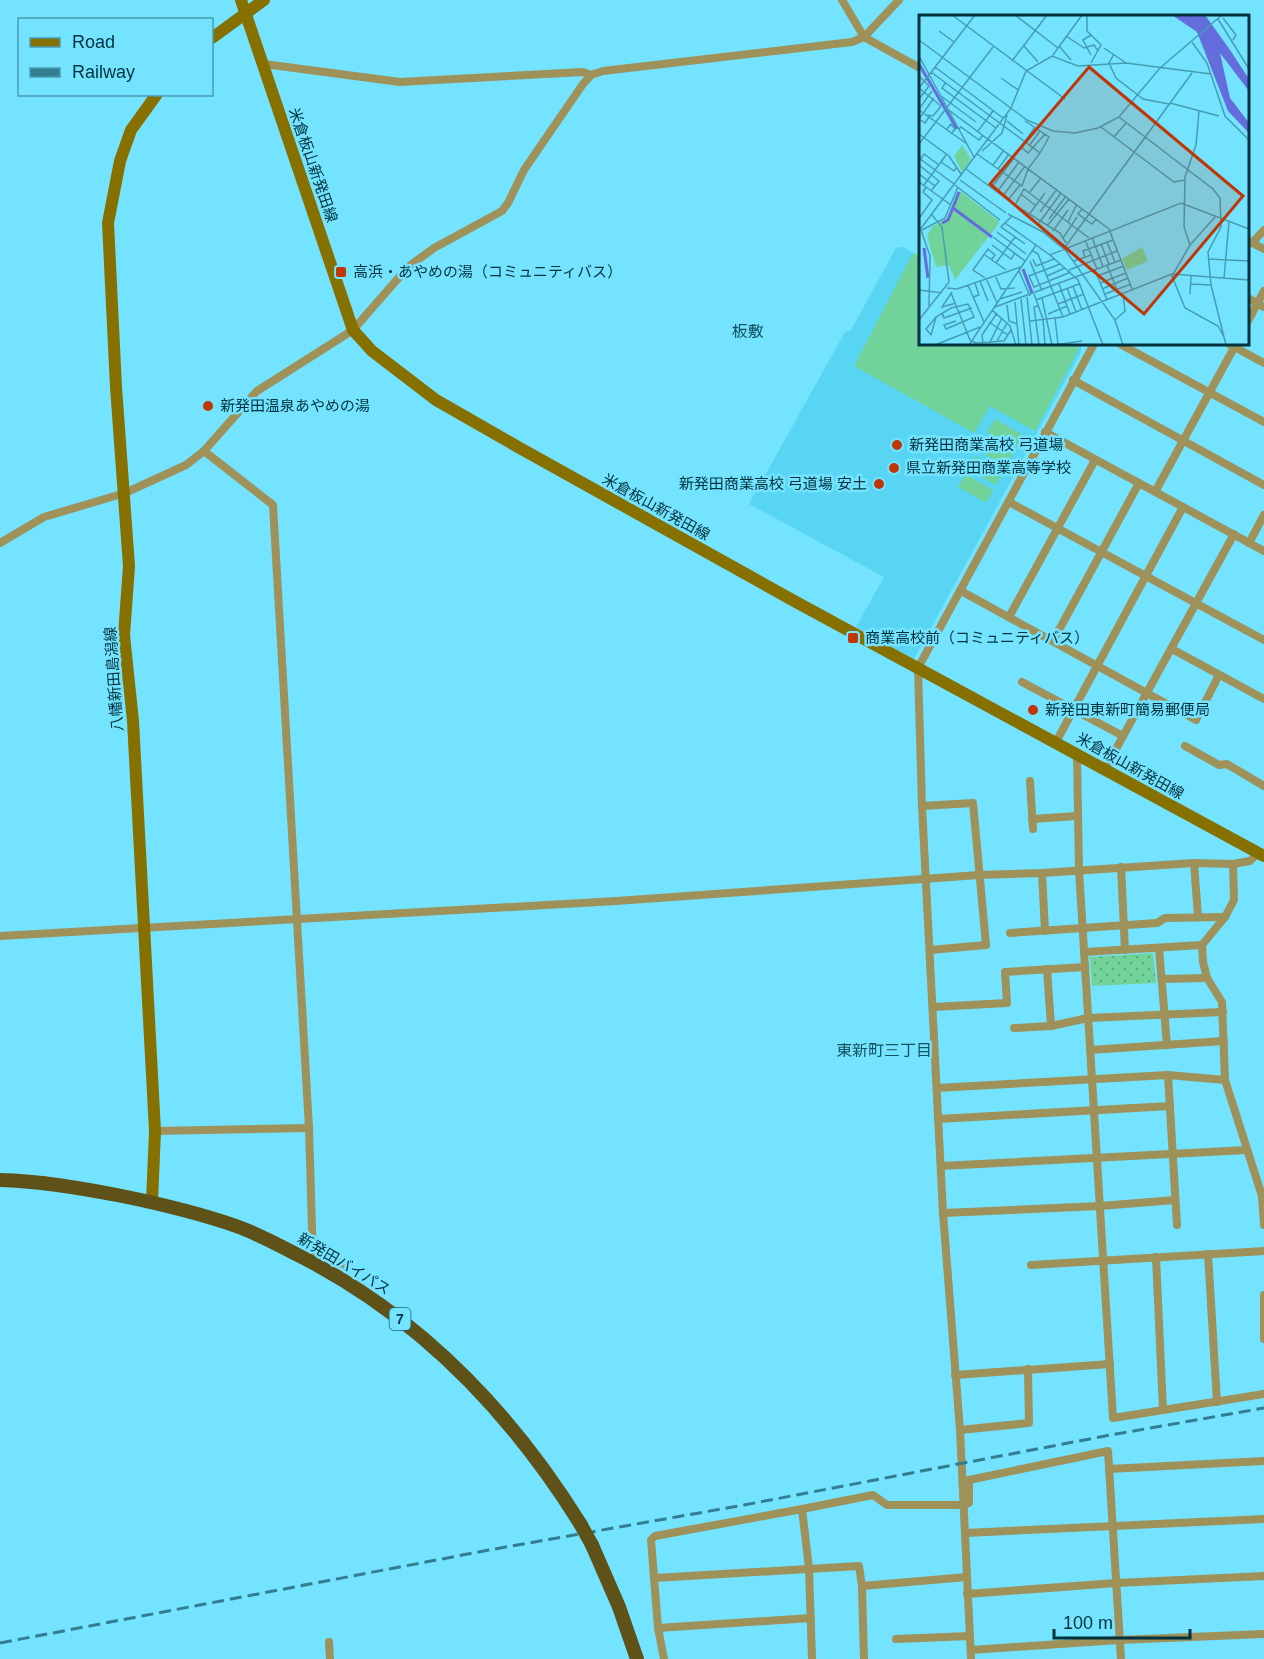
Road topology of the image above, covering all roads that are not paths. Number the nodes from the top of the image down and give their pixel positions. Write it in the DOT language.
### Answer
graph roads {
  1 [pos="241,0"];
  2 [pos="264,0"];
  3 [pos="842,0"];
  4 [pos="899,0"];
  5 [pos="246,14"];
  6 [pos="213,37"];
  7 [pos="864,37"];
  8 [pos="264,64"];
  9 [pos="919,67"];
  10 [pos="591,75"];
  11 [pos="156,96"];
  12 [pos="1264,230"];
  13 [pos="1250,242"];
  14 [pos="1264,249"];
  15 [pos="1264,291"];
  16 [pos="1261,305"];
  17 [pos="1249,320"];
  18 [pos="353,330"];
  19 [pos="1093,345"];
  20 [pos="1122,345"];
  21 [pos="1233,345"];
  22 [pos="1235,345"];
  23 [pos="1264,363"];
  24 [pos="1073,380"];
  25 [pos="1210,391"];
  26 [pos="1264,422"];
  27 [pos="1045,432"];
  28 [pos="1183,440"];
  29 [pos="204,451"];
  30 [pos="1095,460"];
  31 [pos="1139,483"];
  32 [pos="1264,485"];
  33 [pos="1155,492"];
  34 [pos="125,493"];
  35 [pos="1009,502"];
  36 [pos="1183,507"];
  37 [pos="1264,515"];
  38 [pos="1058,528"];
  39 [pos="1233,534"];
  40 [pos="0,543"];
  41 [pos="1249,543"];
  42 [pos="1264,551"];
  43 [pos="1102,552"];
  44 [pos="1147,576"];
  45 [pos="961,591"];
  46 [pos="1196,603"];
  47 [pos="1009,617"];
  48 [pos="1264,640"];
  49 [pos="1053,641"];
  50 [pos="1172,648"];
  51 [pos="1098,666"];
  52 [pos="918,668"];
  53 [pos="1219,675"];
  54 [pos="1022,682"];
  55 [pos="1148,693"];
  56 [pos="1264,699"];
  57 [pos="1073,710"];
  58 [pos="1123,736"];
  59 [pos="1056,742"];
  60 [pos="1185,746"];
  61 [pos="1077,754"];
  62 [pos="1105,769"];
  63 [pos="1030,781"];
  64 [pos="1264,786"];
  65 [pos="922,806"];
  66 [pos="1077,816"];
  67 [pos="1032,819"];
  68 [pos="1033,829"];
  69 [pos="1261,855"];
  70 [pos="1194,863"];
  71 [pos="1233,864"];
  72 [pos="1121,867"];
  73 [pos="1079,870"];
  74 [pos="1042,873"];
  75 [pos="979,875"];
  76 [pos="926,879"];
  77 [pos="1198,917"];
  78 [pos="1225,917"];
  79 [pos="297,918"];
  80 [pos="1124,925"];
  81 [pos="145,927"];
  82 [pos="1082,929"];
  83 [pos="1045,931"];
  84 [pos="1010,933"];
  85 [pos="0,936"];
  86 [pos="1202,945"];
  87 [pos="1159,948"];
  88 [pos="930,950"];
  89 [pos="1125,950"];
  90 [pos="1084,952"];
  91 [pos="1085,967"];
  92 [pos="1047,969"];
  93 [pos="1207,978"];
  94 [pos="1162,979"];
  95 [pos="933,1007"];
  96 [pos="1223,1012"];
  97 [pos="1165,1014"];
  98 [pos="1088,1018"];
  99 [pos="1051,1026"];
  100 [pos="1014,1028"];
  101 [pos="1224,1041"];
  102 [pos="1167,1045"];
  103 [pos="1090,1050"];
  104 [pos="1168,1075"];
  105 [pos="1092,1080"];
  106 [pos="1225,1080"];
  107 [pos="937,1088"];
  108 [pos="1170,1106"];
  109 [pos="1094,1110"];
  110 [pos="938,1119"];
  111 [pos="309,1128"];
  112 [pos="155,1131"];
  113 [pos="1247,1150"];
  114 [pos="1172,1154"];
  115 [pos="1097,1158"];
  116 [pos="941,1166"];
  117 [pos="0,1180"];
  118 [pos="1263,1196"];
  119 [pos="1175,1200"];
  120 [pos="152,1201"];
  121 [pos="1100,1206"];
  122 [pos="943,1213"];
  123 [pos="1177,1225"];
  124 [pos="1264,1225"];
  125 [pos="1264,1251"];
  126 [pos="1208,1254"];
  127 [pos="313,1256"];
  128 [pos="1156,1257"];
  129 [pos="1103,1259"];
  130 [pos="344,1264"];
  131 [pos="1030,1265"];
  132 [pos="1264,1295"];
  133 [pos="1264,1339"];
  134 [pos="1110,1364"];
  135 [pos="1028,1370"];
  136 [pos="955,1375"];
  137 [pos="1264,1394"];
  138 [pos="1217,1402"];
  139 [pos="1163,1410"];
  140 [pos="960,1430"];
  141 [pos="1264,1461"];
  142 [pos="1108,1469"];
  143 [pos="963,1505"];
  144 [pos="802,1509"];
  145 [pos="1264,1519"];
  146 [pos="1112,1526"];
  147 [pos="965,1533"];
  148 [pos="809,1568"];
  149 [pos="967,1576"];
  150 [pos="1264,1576"];
  151 [pos="655,1578"];
  152 [pos="1116,1583"];
  153 [pos="862,1586"];
  154 [pos="968,1594"];
  155 [pos="811,1618"];
  156 [pos="658,1628"];
  157 [pos="1264,1634"];
  158 [pos="970,1636"];
  159 [pos="896,1639"];
  160 [pos="1119,1640"];
  161 [pos="328,1642"];
  162 [pos="971,1654"];
  163 [pos="330,1659"];
  164 [pos="637,1659"];
  165 [pos="664,1659"];
  166 [pos="812,1659"];
  167 [pos="864,1659"];
  168 [pos="1121,1659"];
  1 -- 5 [label="main road, 米倉板山新発田線"];
  2 -- 5 [label="main road"];
  3 -- 7 [label="street"];
  4 -- 7 [label="street"];
  5 -- 6 [label="main road"];
  5 -- 8 [label="main road, 米倉板山新発田線"];
  7 -- 9 [label="street"];
  7 -- 10 [label="street"];
  8 -- 10 [label="street"];
  8 -- 18 [label="main road, 米倉板山新発田線"];
  10 -- 18 [label="street"];
  11 -- 34 [label="main road, 八幡新田島潟線"];
  12 -- 13 [label="street"];
  13 -- 14 [label="street"];
  15 -- 16 [label="street"];
  16 -- 17 [label="street"];
  18 -- 29 [label="street"];
  18 -- 52 [label="main road, 米倉板山新発田線"];
  19 -- 24 [label="street"];
  20 -- 25 [label="street"];
  21 -- 25 [label="street"];
  22 -- 23 [label="street"];
  24 -- 27 [label="street"];
  24 -- 28 [label="street"];
  25 -- 26 [label="street"];
  25 -- 28 [label="street"];
  27 -- 30 [label="street"];
  27 -- 35 [label="street"];
  28 -- 32 [label="street"];
  28 -- 33 [label="street"];
  29 -- 34 [label="street"];
  29 -- 79 [label="street"];
  30 -- 31 [label="street"];
  30 -- 38 [label="street"];
  31 -- 33 [label="street"];
  31 -- 43 [label="street"];
  33 -- 36 [label="street"];
  34 -- 40 [label="street"];
  34 -- 81 [label="main road, 八幡新田島潟線"];
  35 -- 38 [label="street"];
  35 -- 45 [label="street"];
  36 -- 39 [label="street"];
  36 -- 44 [label="street"];
  37 -- 41 [label="street"];
  38 -- 43 [label="street"];
  38 -- 47 [label="street"];
  39 -- 41 [label="street"];
  39 -- 46 [label="street"];
  41 -- 42 [label="street"];
  43 -- 44 [label="street"];
  43 -- 49 [label="street"];
  44 -- 46 [label="street"];
  44 -- 51 [label="street"];
  45 -- 47 [label="street"];
  45 -- 52 [label="street"];
  46 -- 48 [label="street"];
  46 -- 50 [label="street"];
  47 -- 49 [label="street"];
  49 -- 51 [label="street"];
  50 -- 53 [label="street"];
  50 -- 55 [label="street"];
  51 -- 55 [label="street"];
  51 -- 57 [label="street"];
  52 -- 59 [label="main road, 米倉板山新発田線"];
  52 -- 65 [label="street"];
  53 -- 55 [label="street"];
  53 -- 56 [label="street"];
  54 -- 57 [label="street"];
  55 -- 58 [label="street"];
  57 -- 58 [label="street"];
  57 -- 59 [label="street"];
  58 -- 62 [label="street"];
  59 -- 61 [label="main road, 米倉板山新発田線"];
  60 -- 64 [label="street"];
  61 -- 62 [label="main road, 米倉板山新発田線"];
  61 -- 66 [label="street"];
  62 -- 69 [label="main road, 米倉板山新発田線"];
  63 -- 67 [label="street"];
  65 -- 75 [label="street"];
  65 -- 76 [label="street"];
  66 -- 67 [label="street"];
  66 -- 73 [label="street"];
  67 -- 68 [label="street"];
  69 -- 71 [label="street"];
  70 -- 71 [label="street"];
  70 -- 72 [label="street"];
  70 -- 77 [label="street"];
  71 -- 78 [label="street"];
  72 -- 73 [label="street"];
  72 -- 80 [label="street"];
  73 -- 74 [label="street"];
  73 -- 82 [label="street"];
  74 -- 75 [label="street"];
  74 -- 83 [label="street"];
  75 -- 76 [label="street"];
  75 -- 88 [label="street"];
  76 -- 79 [label="street"];
  76 -- 88 [label="street"];
  77 -- 78 [label="street"];
  77 -- 80 [label="street"];
  78 -- 86 [label="street"];
  79 -- 81 [label="street"];
  79 -- 111 [label="street"];
  80 -- 82 [label="street"];
  80 -- 89 [label="street"];
  81 -- 85 [label="street"];
  81 -- 112 [label="main road, 八幡新田島潟線"];
  82 -- 83 [label="street"];
  82 -- 90 [label="street"];
  83 -- 84 [label="street"];
  86 -- 87 [label="street"];
  86 -- 93 [label="street"];
  87 -- 89 [label="street"];
  87 -- 94 [label="street"];
  88 -- 95 [label="street"];
  89 -- 90 [label="street"];
  90 -- 91 [label="street"];
  91 -- 92 [label="street"];
  91 -- 98 [label="street"];
  92 -- 95 [label="street"];
  92 -- 99 [label="street"];
  93 -- 94 [label="street"];
  93 -- 96 [label="street"];
  94 -- 97 [label="street"];
  95 -- 107 [label="street"];
  96 -- 97 [label="street"];
  96 -- 101 [label="street"];
  97 -- 98 [label="street"];
  97 -- 102 [label="street"];
  98 -- 99 [label="street"];
  98 -- 103 [label="street"];
  99 -- 100 [label="street"];
  101 -- 102 [label="street"];
  101 -- 106 [label="street"];
  102 -- 103 [label="street"];
  103 -- 105 [label="street"];
  104 -- 105 [label="street"];
  104 -- 106 [label="street"];
  104 -- 108 [label="street"];
  105 -- 107 [label="street"];
  105 -- 109 [label="street"];
  106 -- 113 [label="street"];
  107 -- 110 [label="street"];
  108 -- 109 [label="street"];
  108 -- 114 [label="street"];
  109 -- 110 [label="street"];
  109 -- 115 [label="street"];
  110 -- 116 [label="street"];
  111 -- 112 [label="street"];
  111 -- 127 [label="street"];
  112 -- 120 [label="main road, 八幡新田島潟線"];
  113 -- 114 [label="street"];
  113 -- 118 [label="street"];
  114 -- 115 [label="street"];
  114 -- 119 [label="street"];
  115 -- 116 [label="street"];
  115 -- 121 [label="street"];
  116 -- 122 [label="street"];
  117 -- 120 [label="highway, 新発田バイパス / 7"];
  118 -- 124 [label="street"];
  119 -- 121 [label="street"];
  119 -- 123 [label="street"];
  120 -- 127 [label="highway, 新発田バイパス / 7"];
  121 -- 122 [label="street"];
  121 -- 129 [label="street"];
  122 -- 136 [label="street"];
  125 -- 126 [label="street"];
  126 -- 128 [label="street"];
  126 -- 138 [label="street"];
  127 -- 130 [label="street"];
  127 -- 164 [label="highway, 新発田バイパス / 7, bridge"];
  128 -- 129 [label="street"];
  128 -- 139 [label="street"];
  129 -- 131 [label="street"];
  129 -- 134 [label="street"];
  132 -- 133 [label="street"];
  134 -- 135 [label="street"];
  134 -- 139 [label="street"];
  135 -- 136 [label="street"];
  135 -- 140 [label="street"];
  136 -- 140 [label="street"];
  137 -- 138 [label="street"];
  138 -- 139 [label="street"];
  140 -- 143 [label="street"];
  141 -- 142 [label="street"];
  142 -- 143 [label="street"];
  142 -- 146 [label="street"];
  143 -- 144 [label="street"];
  143 -- 147 [label="street"];
  144 -- 148 [label="street"];
  144 -- 151 [label="street"];
  145 -- 146 [label="street"];
  146 -- 147 [label="street"];
  146 -- 152 [label="street"];
  147 -- 149 [label="street"];
  148 -- 151 [label="street"];
  148 -- 153 [label="street"];
  148 -- 155 [label="street"];
  149 -- 153 [label="street"];
  149 -- 154 [label="street"];
  150 -- 152 [label="street"];
  151 -- 156 [label="street"];
  152 -- 154 [label="street"];
  152 -- 160 [label="street"];
  153 -- 167 [label="street"];
  154 -- 158 [label="street"];
  155 -- 156 [label="street"];
  155 -- 166 [label="street"];
  156 -- 165 [label="street"];
  157 -- 160 [label="street"];
  158 -- 159 [label="street"];
  158 -- 162 [label="street"];
  160 -- 162 [label="street"];
  160 -- 168 [label="street"];
  161 -- 163 [label="street"];
}
